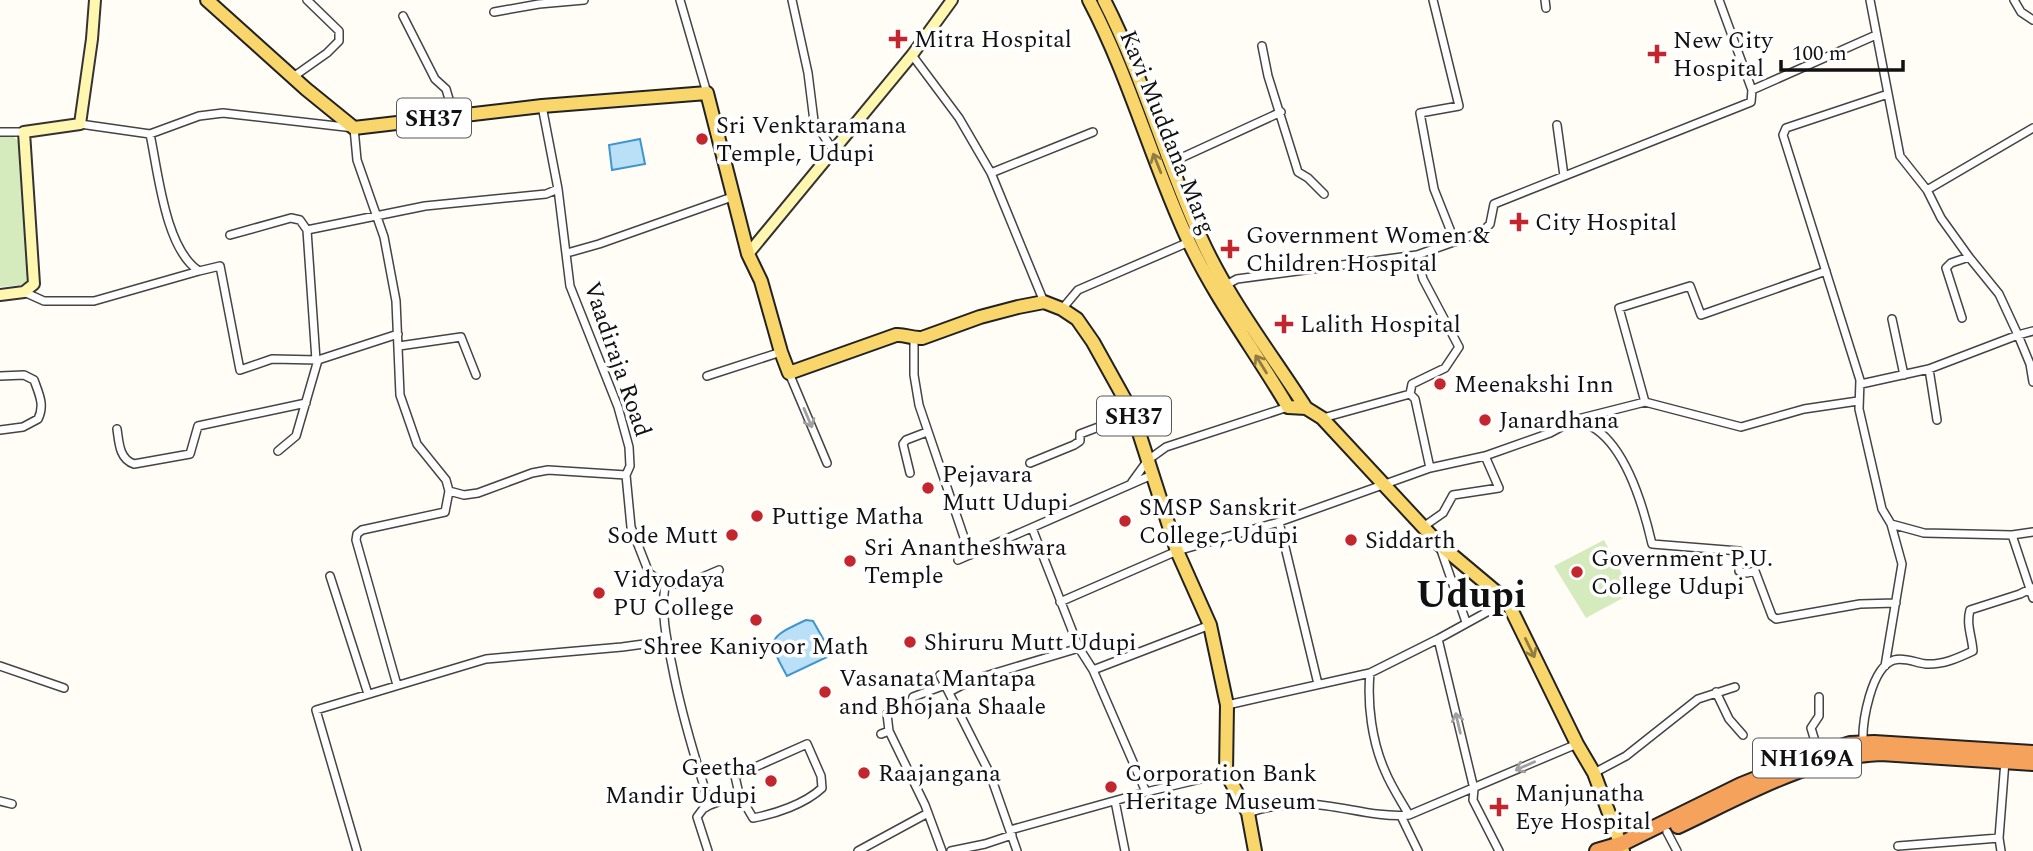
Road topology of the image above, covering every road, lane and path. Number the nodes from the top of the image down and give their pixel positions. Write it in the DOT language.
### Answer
graph roads {
  1 [pos="95,0"];
  2 [pos="207,0"];
  3 [pos="307,0"];
  4 [pos="584,0"];
  5 [pos="680,0"];
  6 [pos="792,0"];
  7 [pos="952,0"];
  8 [pos="1089,0"];
  9 [pos="1104,0"];
  10 [pos="1433,0"];
  11 [pos="1719,0"];
  12 [pos="1870,0"];
  13 [pos="2014,0"];
  14 [pos="569,1"];
  15 [pos="494,12"];
  16 [pos="403,16"];
  17 [pos="2033,20"];
  18 [pos="1877,35"];
  19 [pos="1262,46"];
  20 [pos="912,55"];
  21 [pos="293,77"];
  22 [pos="1752,90"];
  23 [pos="707,93"];
  24 [pos="1888,94"];
  25 [pos="542,106"];
  26 [pos="1280,111"];
  27 [pos="454,116"];
  28 [pos="80,124"];
  29 [pos="1558,125"];
  30 [pos="354,128"];
  31 [pos="2033,128"];
  32 [pos="0,132"];
  33 [pos="24,132"];
  34 [pos="1093,132"];
  35 [pos="150,134"];
  36 [pos="834,150"];
  37 [pos="1170,163"];
  38 [pos="991,173"];
  39 [pos="1564,176"];
  40 [pos="558,189"];
  41 [pos="1927,190"];
  42 [pos="1324,194"];
  43 [pos="732,197"];
  44 [pos="376,216"];
  45 [pos="307,230"];
  46 [pos="230,235"];
  47 [pos="1189,242"];
  48 [pos="1455,242"];
  49 [pos="567,253"];
  50 [pos="748,254"];
  51 [pos="1416,255"];
  52 [pos="1969,257"];
  53 [pos="198,271"];
  54 [pos="1826,271"];
  55 [pos="1227,285"];
  56 [pos="24,292"];
  57 [pos="0,295"];
  58 [pos="1044,302"];
  59 [pos="1062,309"];
  60 [pos="1892,318"];
  61 [pos="1962,318"];
  62 [pos="2033,331"];
  63 [pos="398,334"];
  64 [pos="2018,335"];
  65 [pos="914,339"];
  66 [pos="399,346"];
  67 [pos="781,352"];
  68 [pos="317,359"];
  69 [pos="1929,369"];
  70 [pos="789,373"];
  71 [pos="476,375"];
  72 [pos="1904,375"];
  73 [pos="0,376"];
  74 [pos="707,376"];
  75 [pos="2033,383"];
  76 [pos="1861,384"];
  77 [pos="1410,394"];
  78 [pos="1858,401"];
  79 [pos="1645,402"];
  80 [pos="306,403"];
  81 [pos="1288,407"];
  82 [pos="1306,408"];
  83 [pos="1133,414"];
  84 [pos="1322,418"];
  85 [pos="1574,420"];
  86 [pos="1937,420"];
  87 [pos="117,429"];
  88 [pos="0,430"];
  89 [pos="927,432"];
  90 [pos="278,451"];
  91 [pos="1485,456"];
  92 [pos="1148,460"];
  93 [pos="827,463"];
  94 [pos="1030,463"];
  95 [pos="1430,468"];
  96 [pos="910,473"];
  97 [pos="626,475"];
  98 [pos="1152,475"];
  99 [pos="1384,484"];
  100 [pos="1128,486"];
  101 [pos="449,491"];
  102 [pos="1279,522"];
  103 [pos="1891,524"];
  104 [pos="1423,527"];
  105 [pos="1032,528"];
  106 [pos="2033,532"];
  107 [pos="2012,535"];
  108 [pos="1439,544"];
  109 [pos="1177,551"];
  110 [pos="970,555"];
  111 [pos="958,561"];
  112 [pos="719,570"];
  113 [pos="330,576"];
  114 [pos="665,585"];
  115 [pos="2032,587"];
  116 [pos="2033,598"];
  117 [pos="1507,601"];
  118 [pos="1060,602"];
  119 [pos="1896,603"];
  120 [pos="1466,622"];
  121 [pos="1210,625"];
  122 [pos="1438,639"];
  123 [pos="666,641"];
  124 [pos="1079,648"];
  125 [pos="0,666"];
  126 [pos="1885,666"];
  127 [pos="1093,670"];
  128 [pos="1370,673"];
  129 [pos="940,675"];
  130 [pos="1318,684"];
  131 [pos="397,685"];
  132 [pos="1735,687"];
  133 [pos="64,688"];
  134 [pos="947,689"];
  135 [pos="1716,692"];
  136 [pos="368,694"];
  137 [pos="1819,697"];
  138 [pos="1227,705"];
  139 [pos="1742,735"];
  140 [pos="1863,743"];
  141 [pos="1577,744"];
  142 [pos="2033,753"];
  143 [pos="1819,754"];
  144 [pos="2005,761"];
  145 [pos="2033,763"];
  146 [pos="1226,773"];
  147 [pos="1594,773"];
  148 [pos="1474,789"];
  149 [pos="1146,792"];
  150 [pos="739,794"];
  151 [pos="0,801"];
  152 [pos="1115,801"];
  153 [pos="12,804"];
  154 [pos="710,805"];
  155 [pos="928,813"];
  156 [pos="1248,813"];
  157 [pos="1405,815"];
  158 [pos="1011,832"];
  159 [pos="1667,832"];
  160 [pos="1999,838"];
  161 [pos="1898,846"];
  162 [pos="1624,849"];
  163 [pos="357,851"];
  164 [pos="708,851"];
  165 [pos="858,851"];
  166 [pos="942,851"];
  167 [pos="951,851"];
  168 [pos="1017,851"];
  169 [pos="1125,851"];
  170 [pos="1255,851"];
  171 [pos="1418,851"];
  172 [pos="1500,851"];
  173 [pos="1597,851"];
  174 [pos="1678,851"];
  175 [pos="2001,851"];
  1 -- 28 [label="street"];
  2 -- 21 [label="main road"];
  3 -- 21 [label="street"];
  4 -- 14 [label="street"];
  5 -- 23 [label="street"];
  6 -- 36 [label="street"];
  7 -- 20 [label="street"];
  47 -- 8 [label="main road, Kavi Muddana Marg, one-way"];
  9 -- 37 [label="main road, Kavi Muddana Marg"];
  10 -- 48 [label="street"];
  11 -- 22 [label="street"];
  12 -- 18 [label="street"];
  13 -- 17 [label="street"];
  14 -- 15 [label="street"];
  16 -- 27 [label="street"];
  18 -- 22 [label="street"];
  18 -- 24 [label="street"];
  19 -- 26 [label="street"];
  20 -- 36 [label="street"];
  20 -- 38 [label="street"];
  21 -- 30 [label="main road"];
  22 -- 39 [label="street"];
  23 -- 25 [label="main road, SH37"];
  23 -- 43 [label="main road"];
  24 -- 41 [label="street"];
  24 -- 54 [label="street"];
  25 -- 27 [label="main road, SH37"];
  25 -- 40 [label="street, Vaadiraja Road"];
  26 -- 37 [label="street"];
  26 -- 42 [label="street"];
  27 -- 30 [label="main road, SH37"];
  28 -- 33 [label="street"];
  28 -- 35 [label="street"];
  29 -- 39 [label="street"];
  30 -- 35 [label="street"];
  30 -- 44 [label="street"];
  31 -- 41 [label="street"];
  32 -- 33 [label="street"];
  33 -- 56 [label="street"];
  34 -- 38 [label="street"];
  35 -- 53 [label="street"];
  36 -- 50 [label="street"];
  37 -- 55 [label="main road, Kavi Muddana Marg"];
  38 -- 58 [label="street"];
  39 -- 48 [label="street"];
  40 -- 44 [label="street"];
  40 -- 49 [label="street, Vaadiraja Road"];
  41 -- 52 [label="street"];
  43 -- 49 [label="street"];
  43 -- 50 [label="main road"];
  44 -- 45 [label="street"];
  44 -- 63 [label="street"];
  45 -- 46 [label="street"];
  45 -- 68 [label="street"];
  47 -- 59 [label="street"];
  81 -- 47 [label="main road, Kavi Muddana Marg, one-way"];
  48 -- 51 [label="street"];
  49 -- 97 [label="street, Vaadiraja Road"];
  50 -- 67 [label="main road"];
  51 -- 55 [label="street"];
  51 -- 77 [label="street"];
  52 -- 61 [label="street"];
  52 -- 64 [label="street"];
  53 -- 56 [label="street"];
  53 -- 68 [label="street"];
  54 -- 76 [label="street"];
  54 -- 79 [label="street"];
  55 -- 82 [label="main road, Kavi Muddana Marg"];
  56 -- 57 [label="street"];
  58 -- 59 [label="main road, SH37"];
  58 -- 65 [label="main road"];
  59 -- 83 [label="main road, SH37"];
  60 -- 72 [label="street"];
  62 -- 64 [label="street"];
  63 -- 66 [label="street"];
  63 -- 68 [label="street"];
  64 -- 69 [label="street"];
  64 -- 75 [label="street"];
  65 -- 70 [label="main road"];
  65 -- 89 [label="street"];
  66 -- 71 [label="street"];
  66 -- 101 [label="street"];
  67 -- 70 [label="main road"];
  67 -- 74 [label="street"];
  68 -- 80 [label="street"];
  69 -- 72 [label="street"];
  69 -- 86 [label="street"];
  70 -- 93 [label="street, one-way"];
  72 -- 76 [label="street"];
  73 -- 88 [label="street"];
  76 -- 78 [label="street"];
  77 -- 84 [label="street"];
  77 -- 95 [label="street"];
  78 -- 79 [label="street"];
  78 -- 103 [label="street"];
  79 -- 85 [label="street"];
  80 -- 87 [label="street"];
  80 -- 90 [label="street"];
  81 -- 82 [label="main road, Kavi Muddana Marg"];
  81 -- 92 [label="street"];
  82 -- 84 [label="main road, Kavi Muddana Marg"];
  83 -- 92 [label="main road, SH37"];
  83 -- 94 [label="street"];
  84 -- 99 [label="main road, Kavi Muddana Marg"];
  85 -- 91 [label="street"];
  85 -- 119 [label="street"];
  89 -- 96 [label="street"];
  89 -- 110 [label="street"];
  91 -- 95 [label="street"];
  91 -- 104 [label="street"];
  92 -- 98 [label="main road, SH37"];
  92 -- 100 [label="street"];
  95 -- 99 [label="street"];
  97 -- 101 [label="street"];
  97 -- 114 [label="street, Vaadiraja Road"];
  98 -- 100 [label="street"];
  98 -- 109 [label="main road, SH37"];
  99 -- 102 [label="street"];
  99 -- 104 [label="main road, Kavi Muddana Marg"];
  100 -- 105 [label="street"];
  101 -- 131 [label="street"];
  102 -- 109 [label="street"];
  102 -- 130 [label="street"];
  103 -- 107 [label="street"];
  103 -- 119 [label="street"];
  104 -- 108 [label="main road, Kavi Muddana Marg"];
  105 -- 110 [label="street"];
  105 -- 118 [label="street"];
  106 -- 107 [label="street"];
  107 -- 115 [label="street"];
  108 -- 117 [label="main road, Kavi Muddana Marg"];
  108 -- 120 [label="street"];
  109 -- 118 [label="street"];
  109 -- 121 [label="main road, SH37"];
  110 -- 111 [label="street"];
  112 -- 114 [label="street"];
  113 -- 136 [label="street"];
  114 -- 123 [label="street"];
  115 -- 116 [label="street"];
  115 -- 126 [label="street"];
  117 -- 120 [label="street"];
  117 -- 141 [label="main road, one-way"];
  118 -- 124 [label="street"];
  119 -- 126 [label="street"];
  120 -- 122 [label="street"];
  121 -- 127 [label="street"];
  121 -- 138 [label="main road, SH37"];
  122 -- 128 [label="street"];
  148 -- 122 [label="street, one-way"];
  123 -- 131 [label="street"];
  123 -- 154 [label="street"];
  124 -- 127 [label="street"];
  124 -- 134 [label="street"];
  125 -- 133 [label="street"];
  126 -- 140 [label="street"];
  127 -- 149 [label="street"];
  128 -- 130 [label="street"];
  128 -- 157 [label="street"];
  129 -- 134 [label="street"];
  130 -- 138 [label="street"];
  131 -- 136 [label="street"];
  132 -- 135 [label="street"];
  134 -- 155 [label="street"];
  134 -- 158 [label="street"];
  135 -- 139 [label="street"];
  135 -- 147 [label="street"];
  136 -- 163 [label="street"];
  137 -- 143 [label="street"];
  138 -- 146 [label="main road, SH37"];
  140 -- 142 [label="highway, NH169A"];
  140 -- 143 [label="highway, NH169A"];
  141 -- 147 [label="main road"];
  141 -- 148 [label="street, one-way"];
  143 -- 162 [label="highway, NH169A"];
  144 -- 145 [label="highway, NH169A"];
  144 -- 159 [label="highway, NH169A"];
  144 -- 160 [label="street"];
  146 -- 149 [label="street"];
  146 -- 156 [label="main road, SH37"];
  147 -- 162 [label="main road"];
  148 -- 157 [label="street"];
  148 -- 172 [label="street"];
  149 -- 152 [label="street"];
  150 -- 150 [label="street"];
  150 -- 154 [label="street"];
  151 -- 153 [label="street"];
  152 -- 158 [label="street"];
  152 -- 169 [label="street"];
  154 -- 164 [label="street"];
  155 -- 165 [label="street"];
  155 -- 166 [label="street"];
  156 -- 157 [label="street"];
  156 -- 170 [label="main road, SH37"];
  157 -- 171 [label="street"];
  158 -- 167 [label="street"];
  158 -- 168 [label="street"];
  159 -- 162 [label="highway, NH169A"];
  159 -- 174 [label="street"];
  160 -- 161 [label="street"];
  160 -- 175 [label="street"];
  162 -- 173 [label="highway, NH169A"];
}
